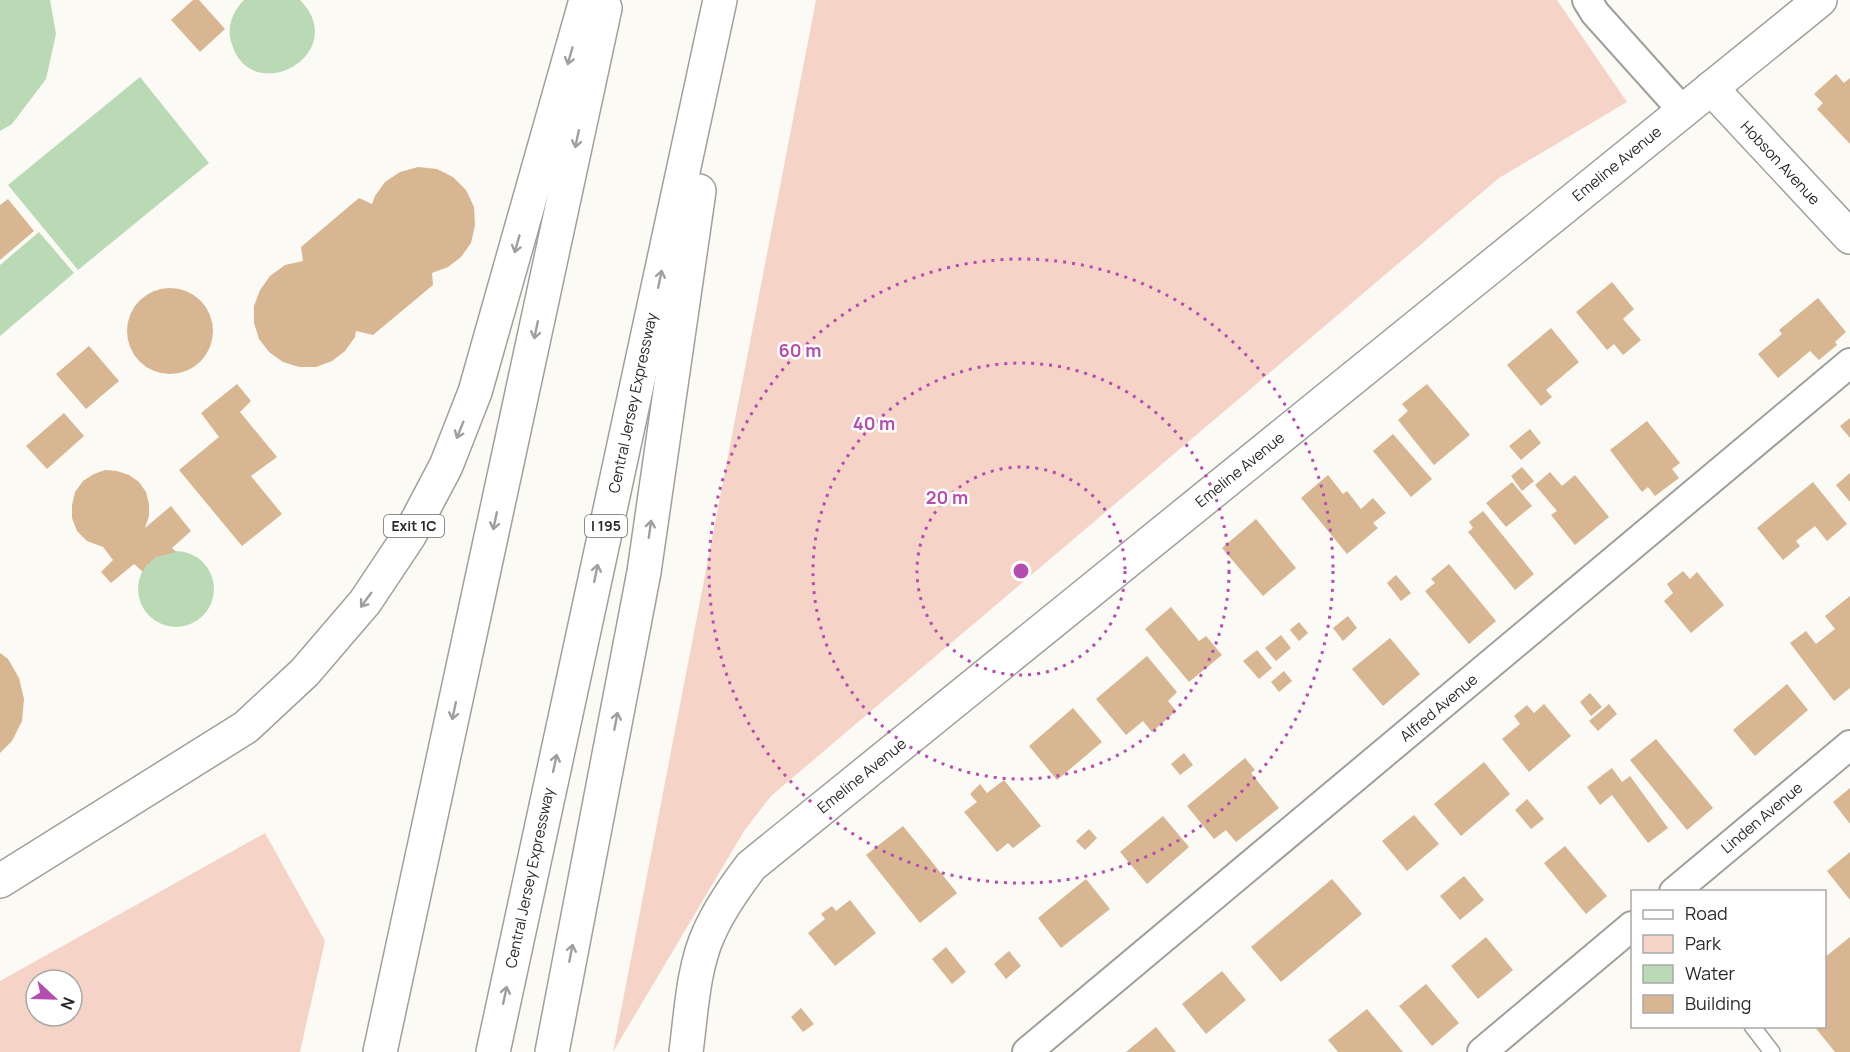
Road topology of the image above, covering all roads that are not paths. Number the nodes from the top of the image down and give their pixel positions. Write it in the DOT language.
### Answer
graph roads {
  1 [pos="586,0"];
  2 [pos="607,0"];
  3 [pos="720,0"];
  4 [pos="727,0"];
  5 [pos="1587,0"];
  6 [pos="1820,0"];
  7 [pos="1711,88"];
  8 [pos="1683,111"];
  9 [pos="1850,237"];
  10 [pos="1850,363"];
  11 [pos="1850,745"];
  12 [pos="0,881"];
  13 [pos="1675,890"];
  14 [pos="1631,927"];
  15 [pos="1754,1028"];
  16 [pos="380,1052"];
  17 [pos="493,1052"];
  18 [pos="552,1052"];
  19 [pos="686,1052"];
  20 [pos="1028,1052"];
  21 [pos="1482,1052"];
  22 [pos="1772,1052"];
  1 -- 12 [label="main road, Exit 1C, one-way"];
  2 -- 16 [label="main road, one-way"];
  17 -- 3 [label="main road, Central Jersey Expressway / I 195, one-way"];
  18 -- 4 [label="main road, one-way"];
  5 -- 8 [label="street"];
  6 -- 7 [label="main road, Emeline Avenue"];
  7 -- 8 [label="main road, Emeline Avenue"];
  7 -- 9 [label="main road, Hobson Avenue"];
  8 -- 19 [label="main road, Emeline Avenue"];
  10 -- 20 [label="street, Alfred Avenue"];
  11 -- 13 [label="street, Linden Avenue"];
  14 -- 21 [label="street"];
  15 -- 22 [label="lane"];
}
